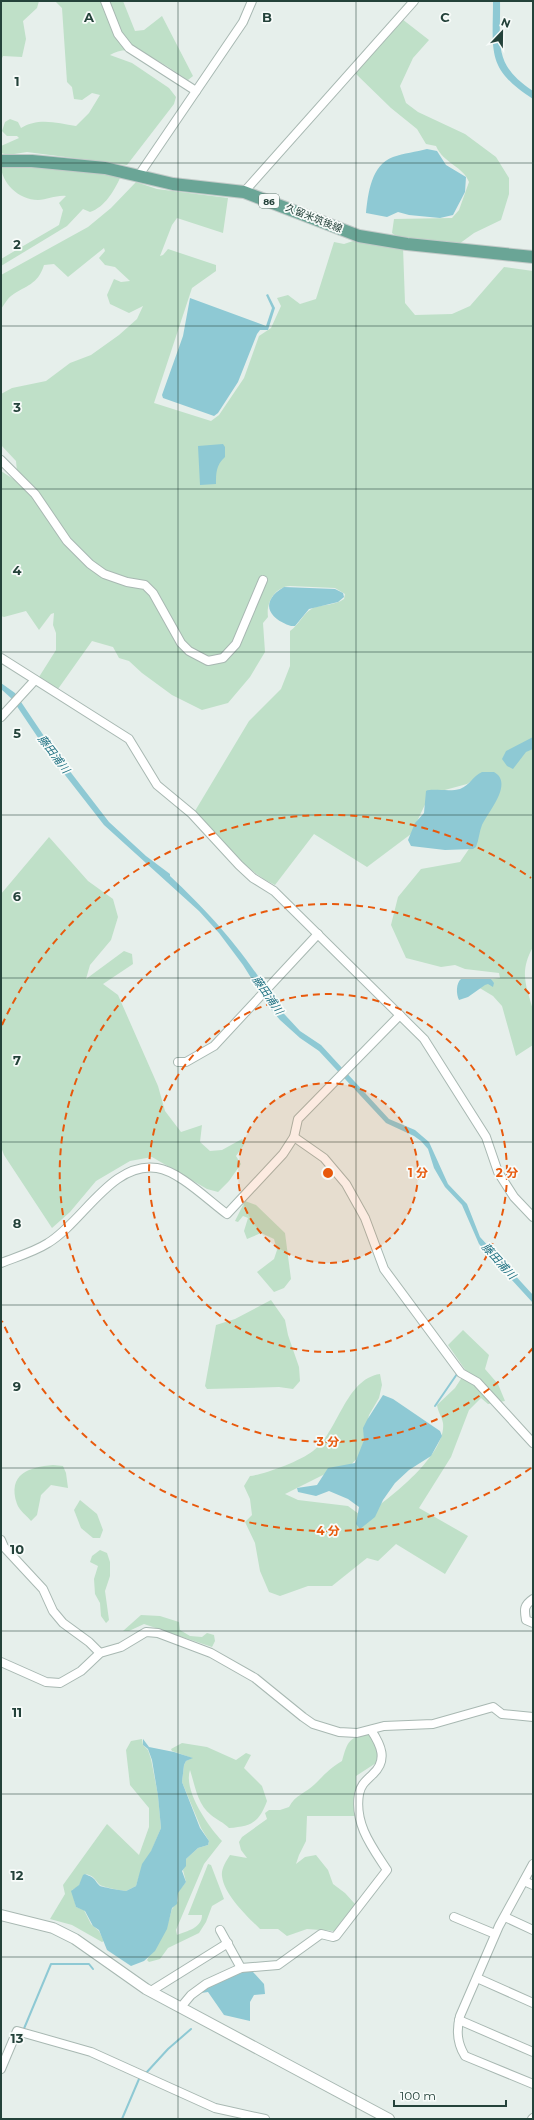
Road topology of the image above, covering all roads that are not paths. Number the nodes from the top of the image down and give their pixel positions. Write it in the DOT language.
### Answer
graph roads {
  1 [pos="105,1"];
  2 [pos="252,1"];
  3 [pos="414,1"];
  4 [pos="196,91"];
  5 [pos="1,161"];
  6 [pos="139,175"];
  7 [pos="244,192"];
  8 [pos="533,257"];
  9 [pos="1,460"];
  10 [pos="263,580"];
  11 [pos="1,658"];
  12 [pos="35,680"];
  13 [pos="1,717"];
  14 [pos="318,934"];
  15 [pos="400,1015"];
  16 [pos="178,1062"];
  17 [pos="294,1138"];
  18 [pos="533,1218"];
  19 [pos="1,1263"];
  20 [pos="533,1443"];
  21 [pos="1,1540"];
  22 [pos="533,1599"];
  23 [pos="533,1623"];
  24 [pos="100,1653"];
  25 [pos="1,1662"];
  26 [pos="533,1717"];
  27 [pos="371,1730"];
  28 [pos="533,1864"];
  29 [pos="524,1881"];
  30 [pos="533,1885"];
  31 [pos="1,1915"];
  32 [pos="454,1917"];
  33 [pos="505,1917"];
  34 [pos="220,1930"];
  35 [pos="533,1930"];
  36 [pos="495,1934"];
  37 [pos="228,1943"];
  38 [pos="241,1968"];
  39 [pos="477,1978"];
  40 [pos="151,1991"];
  41 [pos="533,2003"];
  42 [pos="181,2007"];
  43 [pos="459,2020"];
  44 [pos="533,2052"];
  45 [pos="1,2069"];
  46 [pos="533,2084"];
  47 [pos="265,2119"];
  48 [pos="389,2119"];
  1 -- 4 [label="street"];
  2 -- 4 [label="street"];
  3 -- 7 [label="street"];
  4 -- 6 [label="street"];
  5 -- 6 [label="main road, 久留米筑後線 / 86"];
  6 -- 7 [label="main road, 久留米筑後線 / 86"];
  7 -- 8 [label="main road, 久留米筑後線 / 86"];
  9 -- 10 [label="street"];
  11 -- 12 [label="street"];
  12 -- 13 [label="street"];
  12 -- 14 [label="street"];
  14 -- 15 [label="street"];
  14 -- 16 [label="street"];
  15 -- 17 [label="street"];
  15 -- 18 [label="street"];
  17 -- 19 [label="street"];
  17 -- 20 [label="street"];
  21 -- 24 [label="street"];
  22 -- 23 [label="street"];
  24 -- 25 [label="street"];
  24 -- 27 [label="street"];
  26 -- 27 [label="street"];
  27 -- 38 [label="street"];
  28 -- 29 [label="street"];
  29 -- 30 [label="street"];
  29 -- 33 [label="street"];
  31 -- 40 [label="street"];
  32 -- 36 [label="street"];
  33 -- 35 [label="street"];
  33 -- 36 [label="street"];
  34 -- 37 [label="street"];
  36 -- 39 [label="street"];
  37 -- 38 [label="street"];
  37 -- 40 [label="street"];
  38 -- 42 [label="street"];
  39 -- 41 [label="street"];
  39 -- 43 [label="street"];
  40 -- 42 [label="street"];
  42 -- 48 [label="street"];
  43 -- 44 [label="street"];
  43 -- 46 [label="street"];
  45 -- 47 [label="street"];
}
